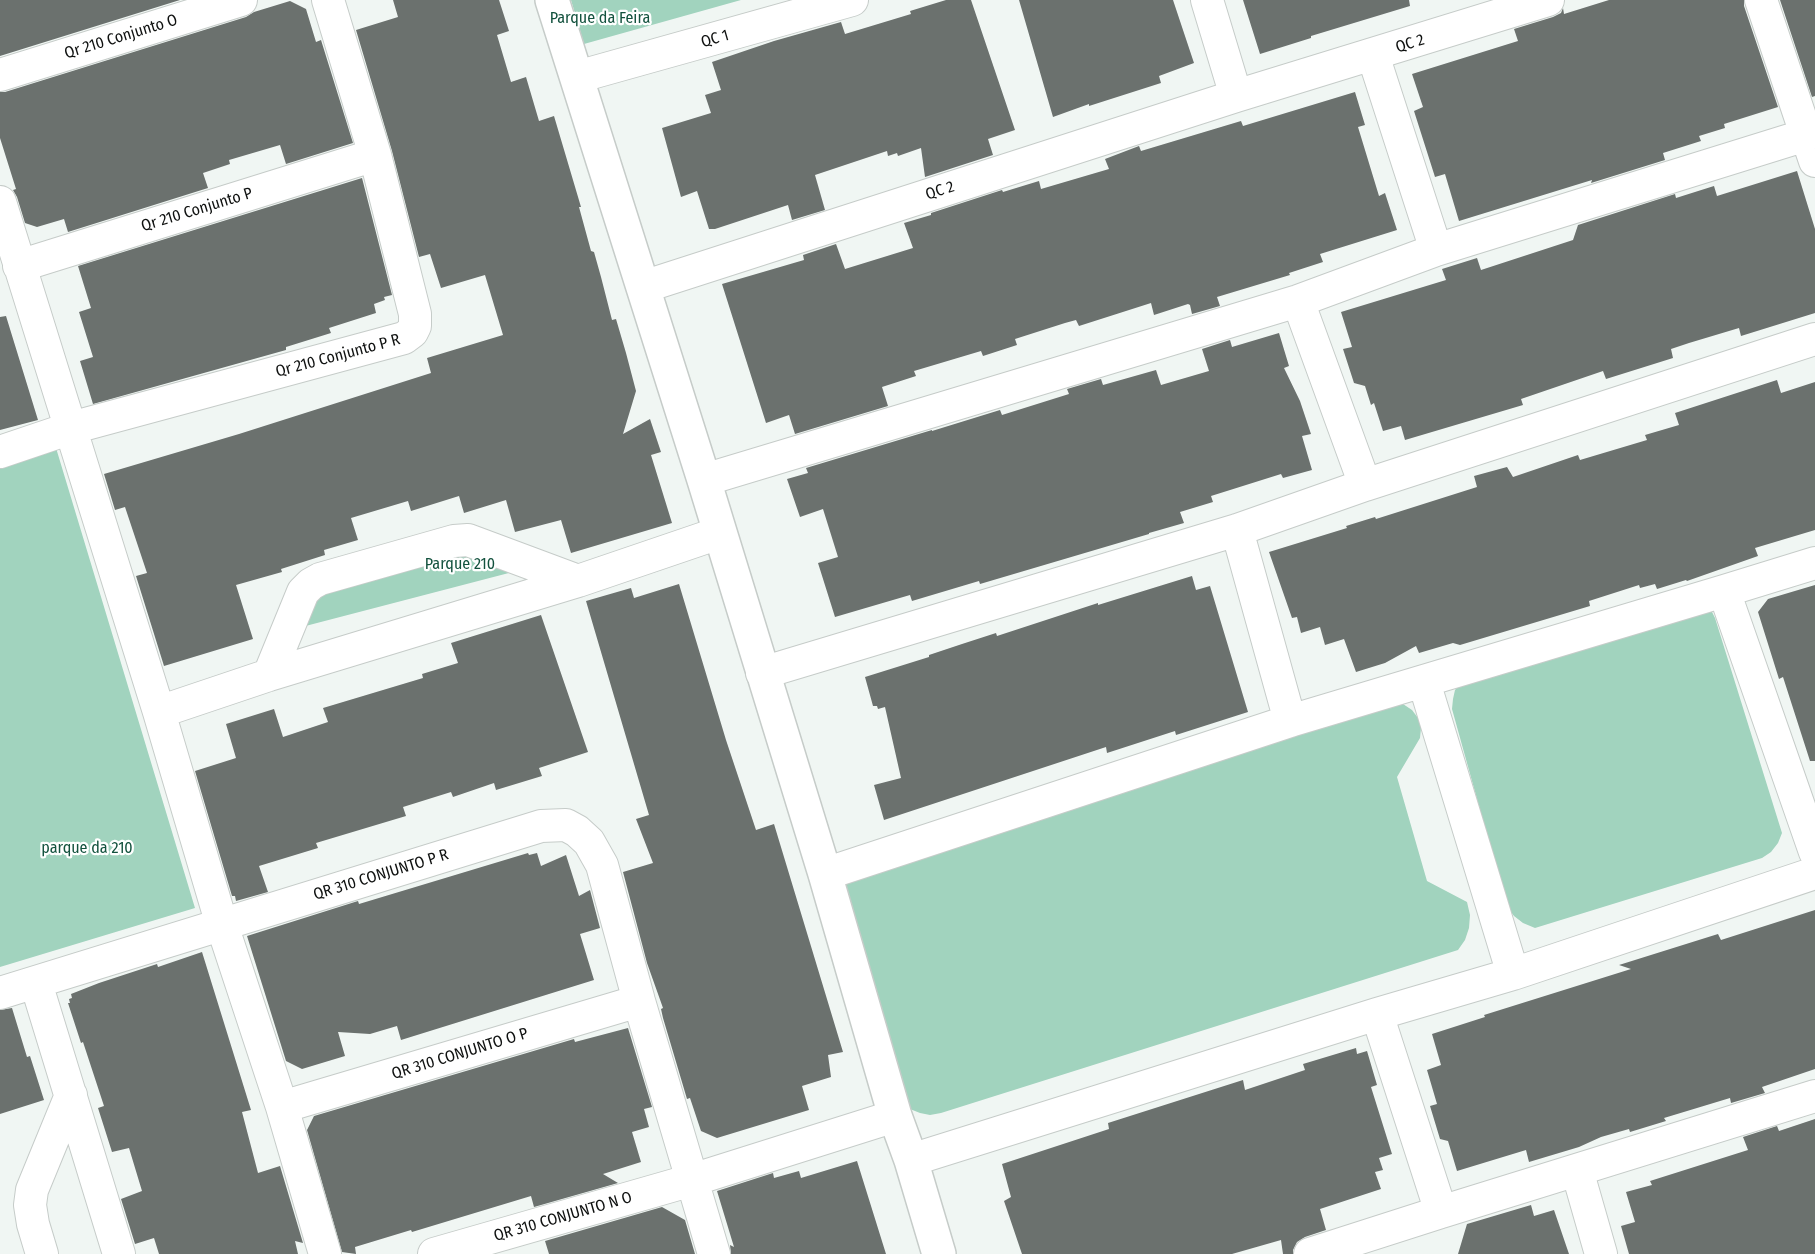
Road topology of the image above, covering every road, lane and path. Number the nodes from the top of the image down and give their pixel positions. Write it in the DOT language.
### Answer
graph roads {
  1 [pos="241,0"];
  2 [pos="328,0"];
  3 [pos="552,0"];
  4 [pos="852,0"];
  5 [pos="1207,0"];
  6 [pos="1548,0"];
  7 [pos="1761,0"];
  8 [pos="1373,55"];
  9 [pos="0,75"];
  10 [pos="577,77"];
  11 [pos="1236,96"];
  12 [pos="1811,148"];
  13 [pos="375,155"];
  14 [pos="0,202"];
  15 [pos="1436,250"];
  16 [pos="19,266"];
  17 [pos="643,287"];
  18 [pos="1298,301"];
  19 [pos="1815,339"];
  20 [pos="71,428"];
  21 [pos="0,452"];
  22 [pos="704,480"];
  23 [pos="1365,484"];
  24 [pos="1237,530"];
  25 [pos="719,533"];
  26 [pos="1815,562"];
  27 [pos="578,580"];
  28 [pos="1724,591"];
  29 [pos="762,673"];
  30 [pos="269,675"];
  31 [pos="1424,682"];
  32 [pos="159,712"];
  33 [pos="1290,721"];
  34 [pos="1815,852"];
  35 [pos="1815,873"];
  36 [pos="825,874"];
  37 [pos="222,925"];
  38 [pos="1513,974"];
  39 [pos="36,982"];
  40 [pos="0,993"];
  41 [pos="639,1000"];
  42 [pos="1377,1014"];
  43 [pos="71,1095"];
  44 [pos="1815,1096"];
  45 [pos="282,1107"];
  46 [pos="895,1116"];
  47 [pos="911,1160"];
  48 [pos="1577,1170"];
  49 [pos="692,1180"];
  50 [pos="1441,1212"];
  51 [pos="42,1254"];
  52 [pos="119,1254"];
  53 [pos="325,1254"];
  54 [pos="434,1254"];
  55 [pos="714,1254"];
  56 [pos="939,1254"];
  57 [pos="1310,1254"];
  58 [pos="1601,1254"];
  1 -- 9 [label="street, Qr 210 Conjunto O"];
  2 -- 13 [label="street, Qr 210 Conjunto P R"];
  3 -- 10 [label="street"];
  4 -- 10 [label="street, QC 1"];
  5 -- 11 [label="street"];
  6 -- 8 [label="street, QC 2"];
  7 -- 12 [label="street"];
  8 -- 11 [label="street, QC 2"];
  8 -- 15 [label="street"];
  10 -- 17 [label="street"];
  11 -- 17 [label="street, QC 2"];
  12 -- 15 [label="street"];
  13 -- 16 [label="street, Qr 210 Conjunto P"];
  13 -- 20 [label="street, Qr 210 Conjunto P R"];
  14 -- 16 [label="street"];
  15 -- 18 [label="street"];
  16 -- 20 [label="street"];
  17 -- 22 [label="street"];
  18 -- 22 [label="street"];
  18 -- 23 [label="street"];
  19 -- 23 [label="street"];
  20 -- 21 [label="street, Qr 210 Conjunto P R"];
  20 -- 32 [label="street"];
  22 -- 25 [label="street"];
  23 -- 24 [label="street"];
  24 -- 29 [label="street"];
  24 -- 33 [label="street"];
  25 -- 27 [label="street"];
  25 -- 29 [label="street"];
  26 -- 28 [label="street"];
  27 -- 30 [label="street"];
  27 -- 30 [label="street"];
  28 -- 31 [label="street"];
  28 -- 34 [label="street"];
  29 -- 36 [label="street"];
  30 -- 32 [label="street"];
  31 -- 33 [label="street"];
  31 -- 38 [label="street"];
  32 -- 37 [label="street"];
  33 -- 36 [label="street"];
  35 -- 38 [label="street"];
  36 -- 46 [label="street"];
  37 -- 39 [label="street, QR 310 CONJUNTO P R"];
  37 -- 41 [label="street, QR 310 CONJUNTO P R"];
  37 -- 45 [label="street"];
  38 -- 42 [label="street"];
  39 -- 40 [label="street, QR 310 CONJUNTO P R"];
  39 -- 43 [label="street"];
  41 -- 45 [label="street, QR 310 CONJUNTO O P"];
  41 -- 49 [label="street, QR 310 CONJUNTO P R"];
  42 -- 47 [label="street"];
  42 -- 50 [label="street"];
  43 -- 51 [label="street"];
  43 -- 52 [label="street"];
  44 -- 48 [label="street"];
  45 -- 53 [label="street"];
  46 -- 47 [label="street"];
  46 -- 49 [label="street, QR 310 CONJUNTO N O"];
  47 -- 56 [label="street"];
  48 -- 50 [label="street"];
  48 -- 58 [label="street"];
  49 -- 54 [label="street, QR 310 CONJUNTO N O"];
  49 -- 55 [label="street, QR 310 CONJUNTO P R"];
  50 -- 57 [label="street"];
}
